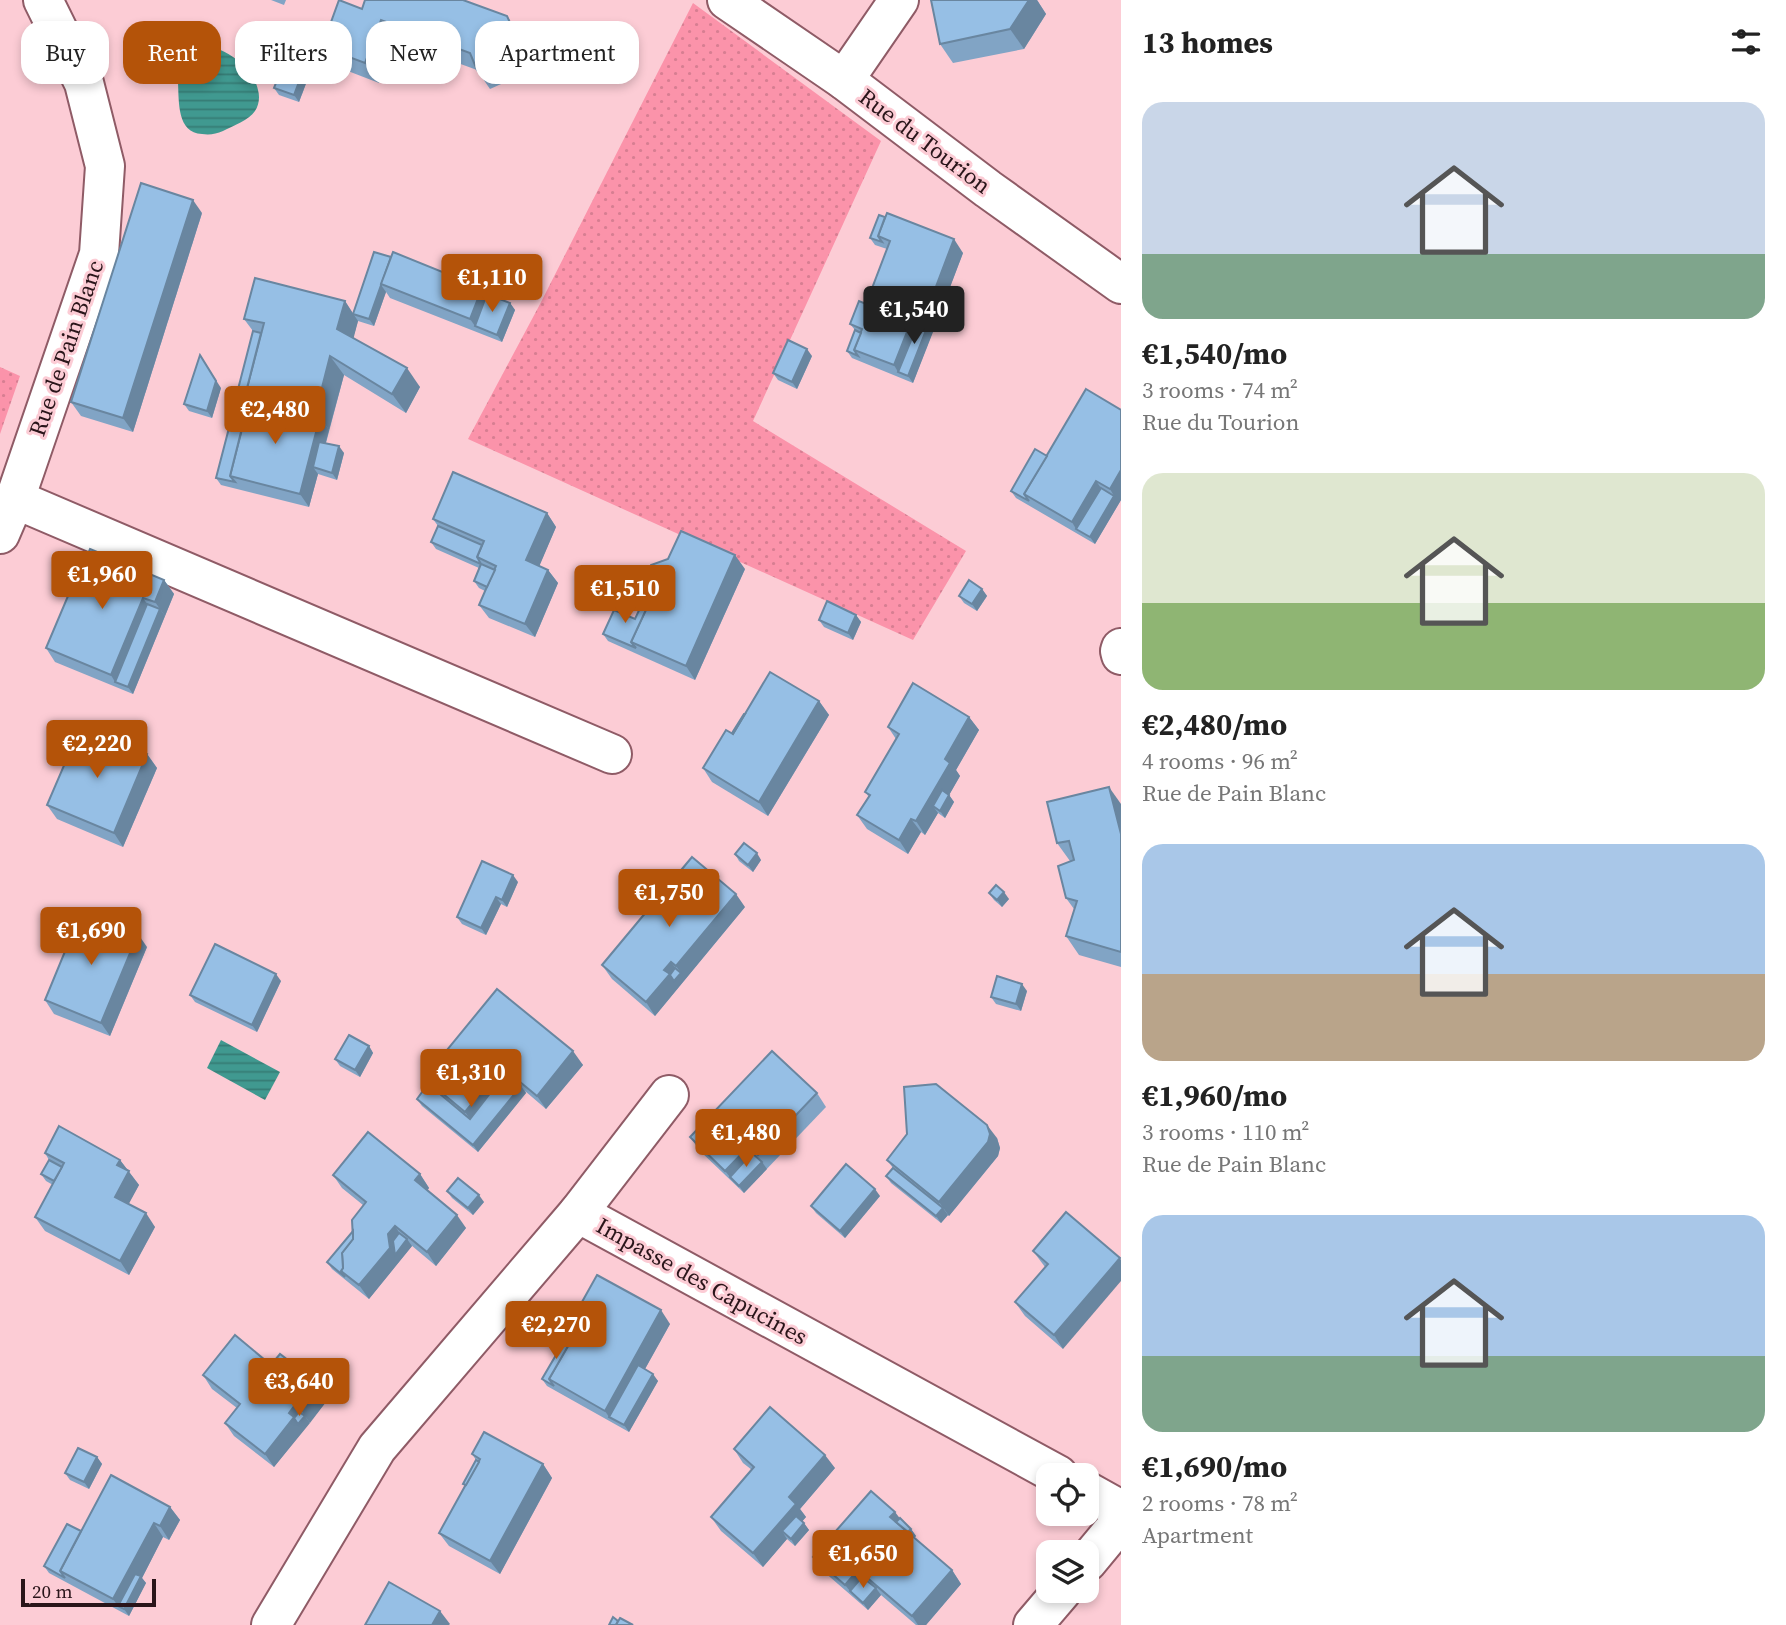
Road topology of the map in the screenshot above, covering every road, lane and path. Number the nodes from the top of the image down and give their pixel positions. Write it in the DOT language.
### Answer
graph roads {
  1 [pos="43,0"];
  2 [pos="727,0"];
  3 [pos="899,0"];
  4 [pos="844,79"];
  5 [pos="1121,284"];
  6 [pos="7,517"];
  7 [pos="1121,648"];
  8 [pos="1121,656"];
  9 [pos="612,754"];
  10 [pos="669,1095"];
  11 [pos="578,1213"];
  12 [pos="1036,1463"];
  13 [pos="1099,1498"];
  14 [pos="1121,1510"];
  15 [pos="1121,1521"];
  16 [pos="1099,1548"];
  17 [pos="1052,1603"];
  18 [pos="271,1625"];
  19 [pos="1033,1625"];
  1 -- 6 [label="street, Rue de Pain Blanc"];
  2 -- 4 [label="street, Rue du Tourion"];
  3 -- 4 [label="street"];
  4 -- 5 [label="street, Rue du Tourion"];
  6 -- 9 [label="street"];
  7 -- 8 [label="street"];
  10 -- 11 [label="street"];
  11 -- 12 [label="street, Impasse des Capucines"];
  11 -- 18 [label="street, Impasse des Capucines"];
  13 -- 14 [label="street"];
  15 -- 16 [label="street"];
  17 -- 19 [label="street"];
}
